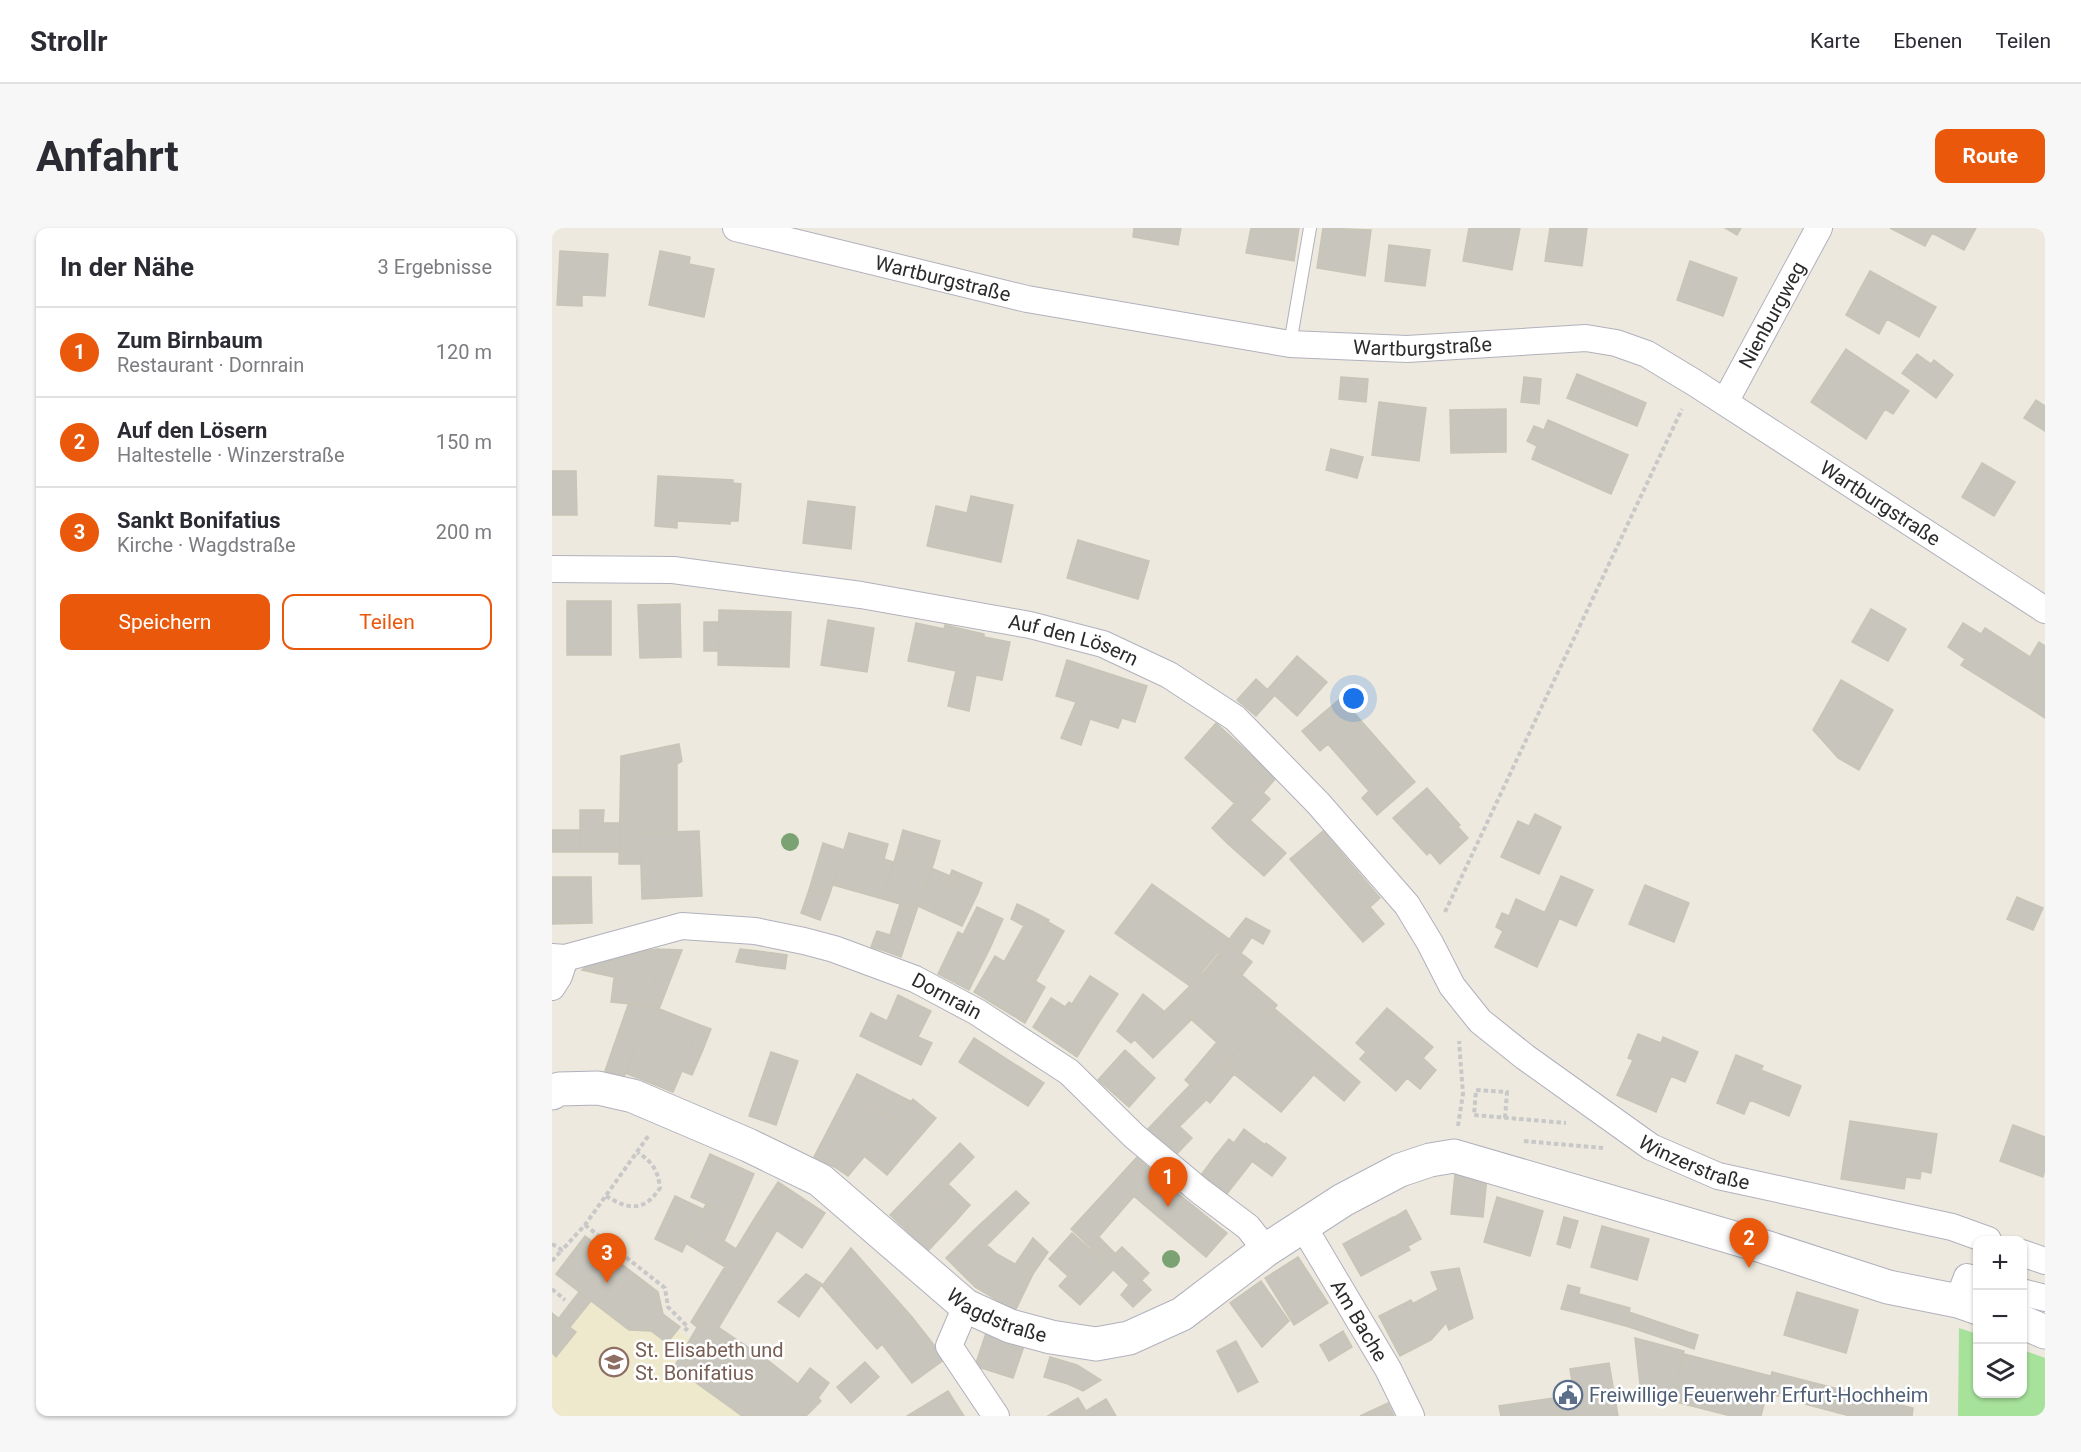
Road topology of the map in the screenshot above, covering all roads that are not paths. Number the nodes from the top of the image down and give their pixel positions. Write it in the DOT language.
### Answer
graph roads {
  1 [pos="736,228"];
  2 [pos="1310,228"];
  3 [pos="1820,228"];
  4 [pos="1290,344"];
  5 [pos="1725,402"];
  6 [pos="552,569"];
  7 [pos="2045,610"];
  8 [pos="558,958"];
  9 [pos="1452,986"];
  10 [pos="552,987"];
  11 [pos="554,1084"];
  12 [pos="1303,1226"];
  13 [pos="1977,1236"];
  14 [pos="1266,1250"];
  15 [pos="2027,1255"];
  16 [pos="2045,1261"];
  17 [pos="2027,1293"];
  18 [pos="1971,1296"];
  19 [pos="2045,1298"];
  20 [pos="966,1306"];
  21 [pos="2027,1324"];
  22 [pos="2045,1332"];
  23 [pos="996,1416"];
  24 [pos="1411,1416"];
  1 -- 4 [label="street, Wartburgstraße"];
  2 -- 4 [label="lane"];
  3 -- 5 [label="street, Nienburgweg"];
  4 -- 5 [label="street, Wartburgstraße"];
  5 -- 7 [label="street, Wartburgstraße"];
  6 -- 9 [label="street, Auf den Lösern"];
  8 -- 10 [label="street"];
  8 -- 14 [label="street, Dornrain"];
  9 -- 13 [label="street, Winzerstraße"];
  11 -- 20 [label="street, Wagdstraße"];
  12 -- 14 [label="street, Wagdstraße"];
  12 -- 18 [label="street, Wagdstraße"];
  12 -- 24 [label="street, Am Bache"];
  14 -- 20 [label="street, Wagdstraße"];
  15 -- 16 [label="street"];
  17 -- 19 [label="street"];
  20 -- 23 [label="street"];
  21 -- 22 [label="street"];
}
